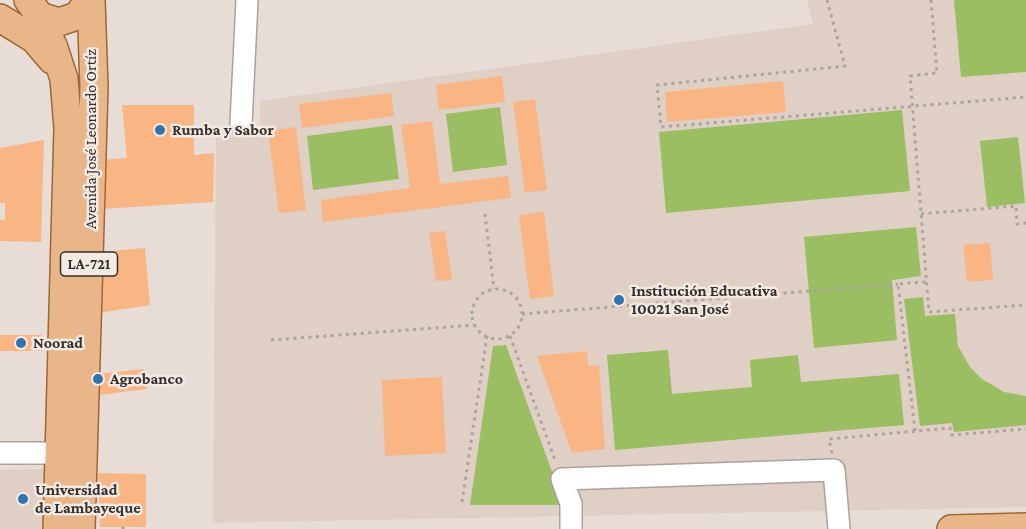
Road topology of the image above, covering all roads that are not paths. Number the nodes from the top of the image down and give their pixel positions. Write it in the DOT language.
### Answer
graph roads {
  1 [pos="90,0"];
  2 [pos="247,0"];
  3 [pos="0,9"];
  4 [pos="35,9"];
  5 [pos="0,18"];
  6 [pos="63,79"];
  7 [pos="241,124"];
  8 [pos="0,453"];
  9 [pos="58,453"];
  10 [pos="1026,527"];
  11 [pos="57,529"];
  12 [pos="81,529"];
  13 [pos="571,529"];
  14 [pos="839,529"];
  15 [pos="951,529"];
  1 -- 4 [label="main road, LA-721"];
  1 -- 12 [label="main road, Avenida José Leonardo Ortíz / LA-721"];
  2 -- 7 [label="street"];
  3 -- 4 [label="main road, LA-721"];
  4 -- 6 [label="main road, Avenida José Leonardo Ortíz / LA-721"];
  5 -- 6 [label="main road, LA-721"];
  6 -- 9 [label="main road, Avenida José Leonardo Ortíz / LA-721"];
  8 -- 9 [label="street"];
  9 -- 11 [label="main road, Avenida José Leonardo Ortíz / LA-721"];
  10 -- 15 [label="main road"];
  13 -- 14 [label="street"];
}
